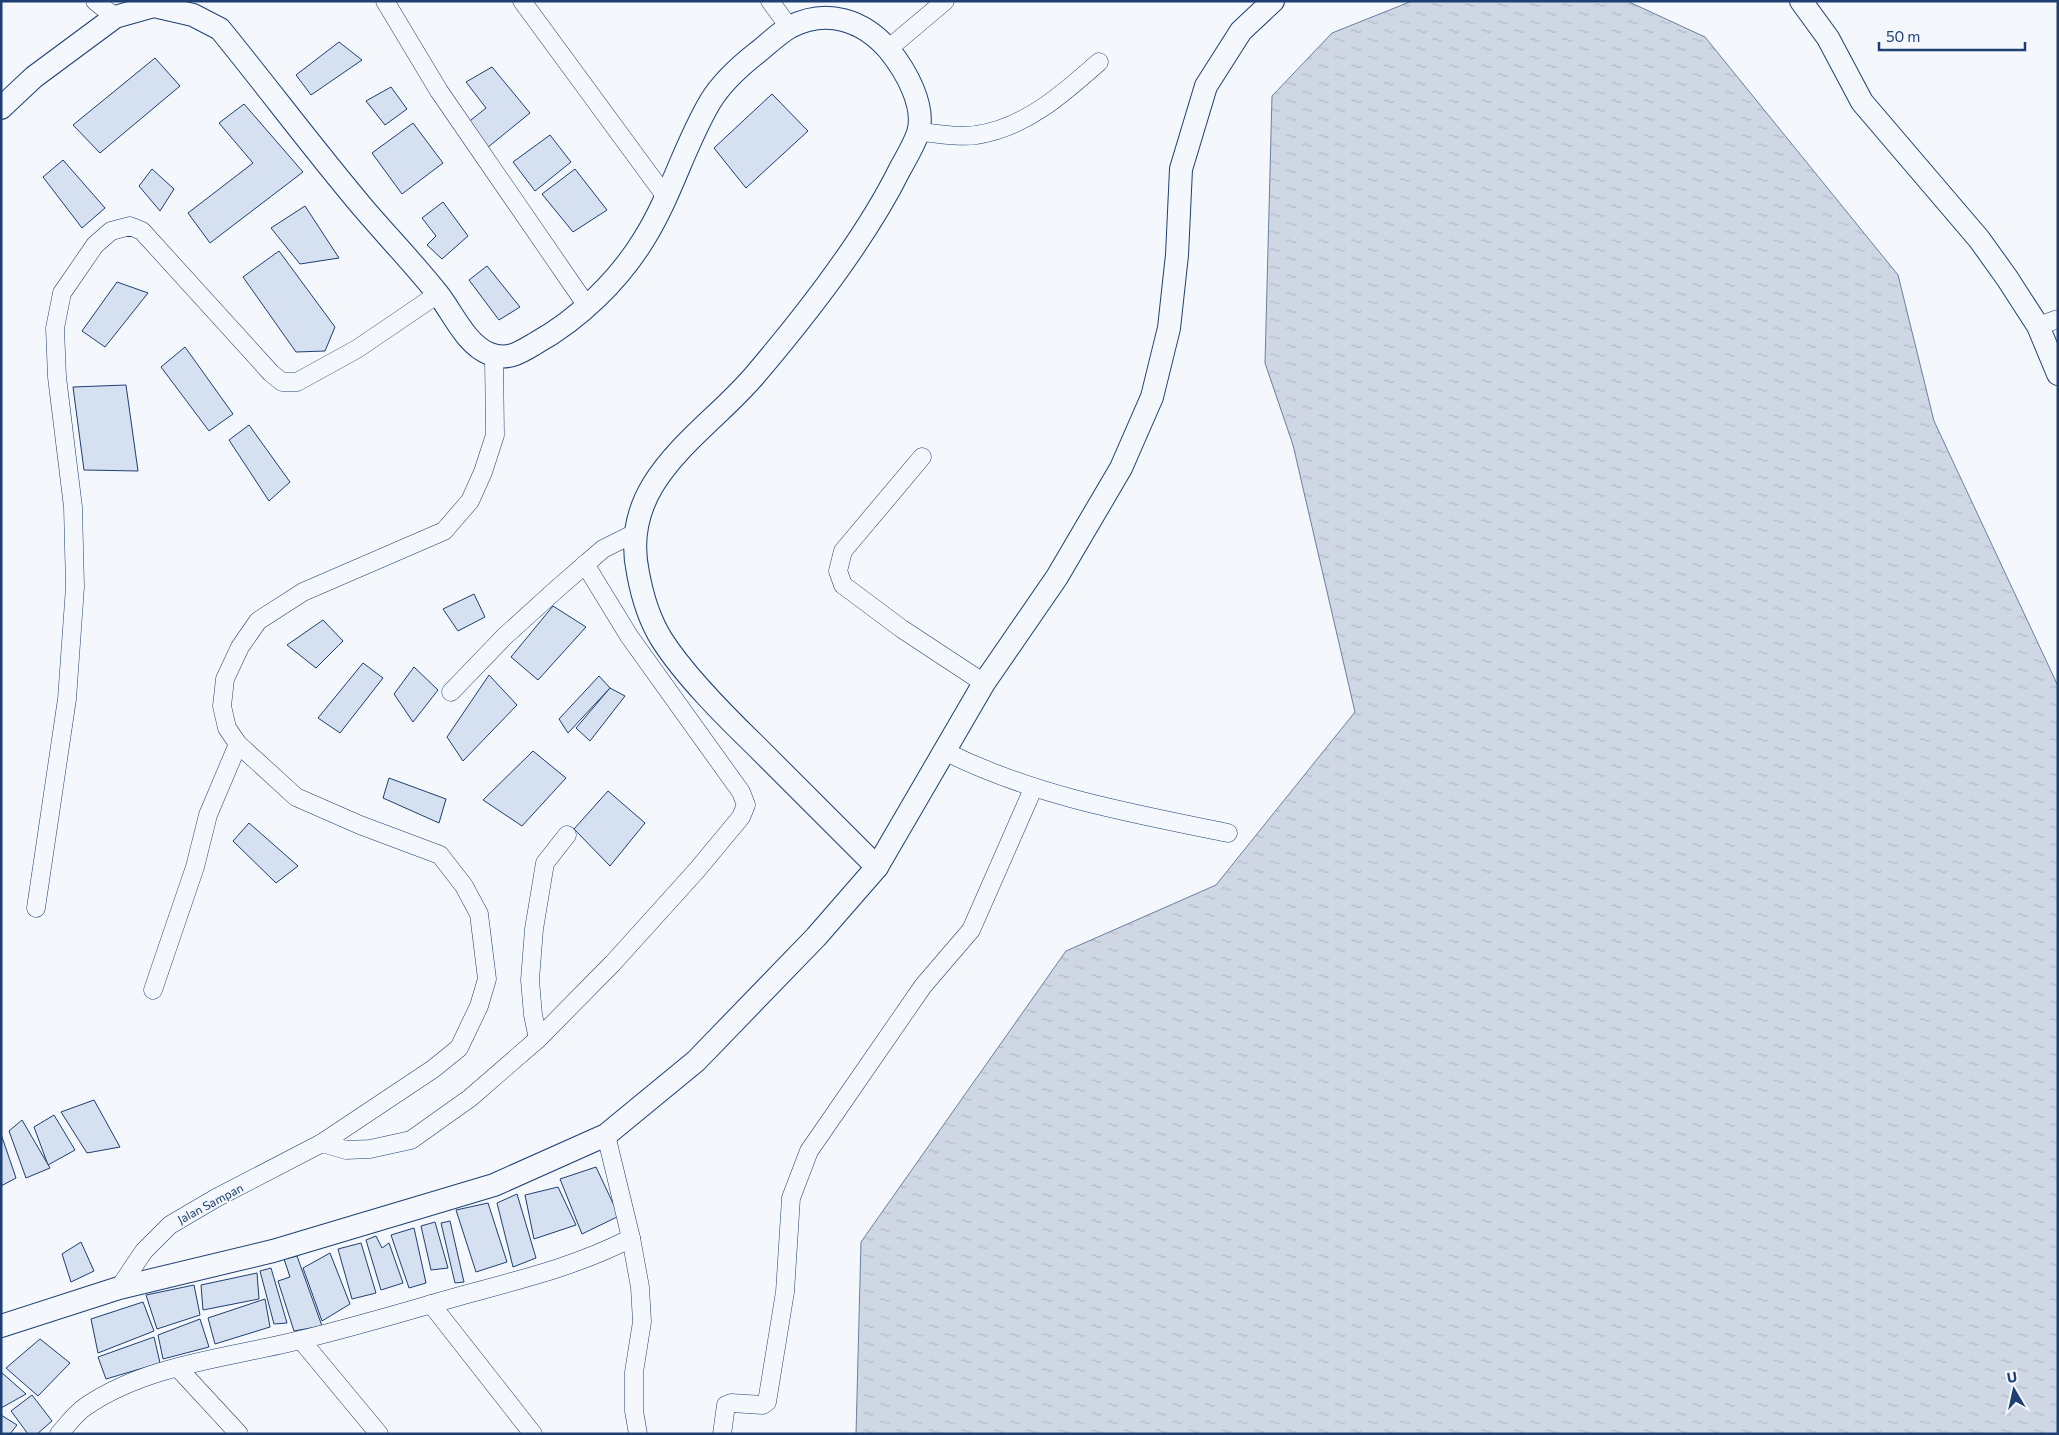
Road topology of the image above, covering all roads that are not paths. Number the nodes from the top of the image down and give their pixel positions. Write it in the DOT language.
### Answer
graph roads {
  1 [pos="95,1"];
  2 [pos="385,1"];
  3 [pos="522,1"];
  4 [pos="770,1"];
  5 [pos="945,1"];
  6 [pos="1801,1"];
  7 [pos="1264,3"];
  8 [pos="115,17"];
  9 [pos="789,27"];
  10 [pos="888,49"];
  11 [pos="1099,62"];
  12 [pos="1,108"];
  13 [pos="918,132"];
  14 [pos="666,197"];
  15 [pos="438,294"];
  16 [pos="587,306"];
  17 [pos="2048,323"];
  18 [pos="494,357"];
  19 [pos="2058,374"];
  20 [pos="922,457"];
  21 [pos="635,533"];
  22 [pos="585,564"];
  23 [pos="984,684"];
  24 [pos="451,692"];
  25 [pos="238,744"];
  26 [pos="944,751"];
  27 [pos="1033,789"];
  28 [pos="1228,833"];
  29 [pos="567,835"];
  30 [pos="877,867"];
  31 [pos="36,908"];
  32 [pos="153,990"];
  33 [pos="538,1039"];
  34 [pos="606,1135"];
  35 [pos="322,1143"];
  36 [pos="631,1238"];
  37 [pos="119,1288"];
  38 [pos="431,1304"];
  39 [pos="1,1326"];
  40 [pos="301,1340"];
  41 [pos="178,1368"];
  42 [pos="59,1434"];
  43 [pos="239,1434"];
  44 [pos="378,1434"];
  45 [pos="533,1434"];
  46 [pos="638,1434"];
  47 [pos="722,1434"];
  1 -- 8 [label="street"];
  2 -- 16 [label="street"];
  3 -- 14 [label="street"];
  4 -- 9 [label="street"];
  5 -- 10 [label="street"];
  6 -- 17 [label="street"];
  7 -- 23 [label="street"];
  8 -- 12 [label="street"];
  8 -- 15 [label="street"];
  9 -- 10 [label="street"];
  9 -- 14 [label="street"];
  10 -- 13 [label="street"];
  11 -- 13 [label="street"];
  13 -- 21 [label="street"];
  14 -- 16 [label="street"];
  15 -- 18 [label="street"];
  15 -- 31 [label="street"];
  16 -- 18 [label="street"];
  17 -- 19 [label="street"];
  18 -- 25 [label="street, Jalan Sampan"];
  20 -- 23 [label="street"];
  21 -- 22 [label="street"];
  21 -- 30 [label="street"];
  22 -- 24 [label="street"];
  22 -- 33 [label="street"];
  23 -- 26 [label="street"];
  25 -- 32 [label="street"];
  25 -- 35 [label="street, Jalan Sampan"];
  26 -- 27 [label="street"];
  26 -- 30 [label="street"];
  27 -- 28 [label="street"];
  27 -- 47 [label="street"];
  29 -- 33 [label="street"];
  30 -- 34 [label="street"];
  33 -- 35 [label="street"];
  34 -- 36 [label="street"];
  34 -- 37 [label="street"];
  35 -- 37 [label="street, Jalan Sampan"];
  36 -- 38 [label="street"];
  36 -- 46 [label="street"];
  37 -- 39 [label="street"];
  38 -- 40 [label="street"];
  38 -- 45 [label="street"];
  40 -- 41 [label="street"];
  40 -- 44 [label="street"];
  41 -- 42 [label="street"];
  41 -- 43 [label="street"];
}
